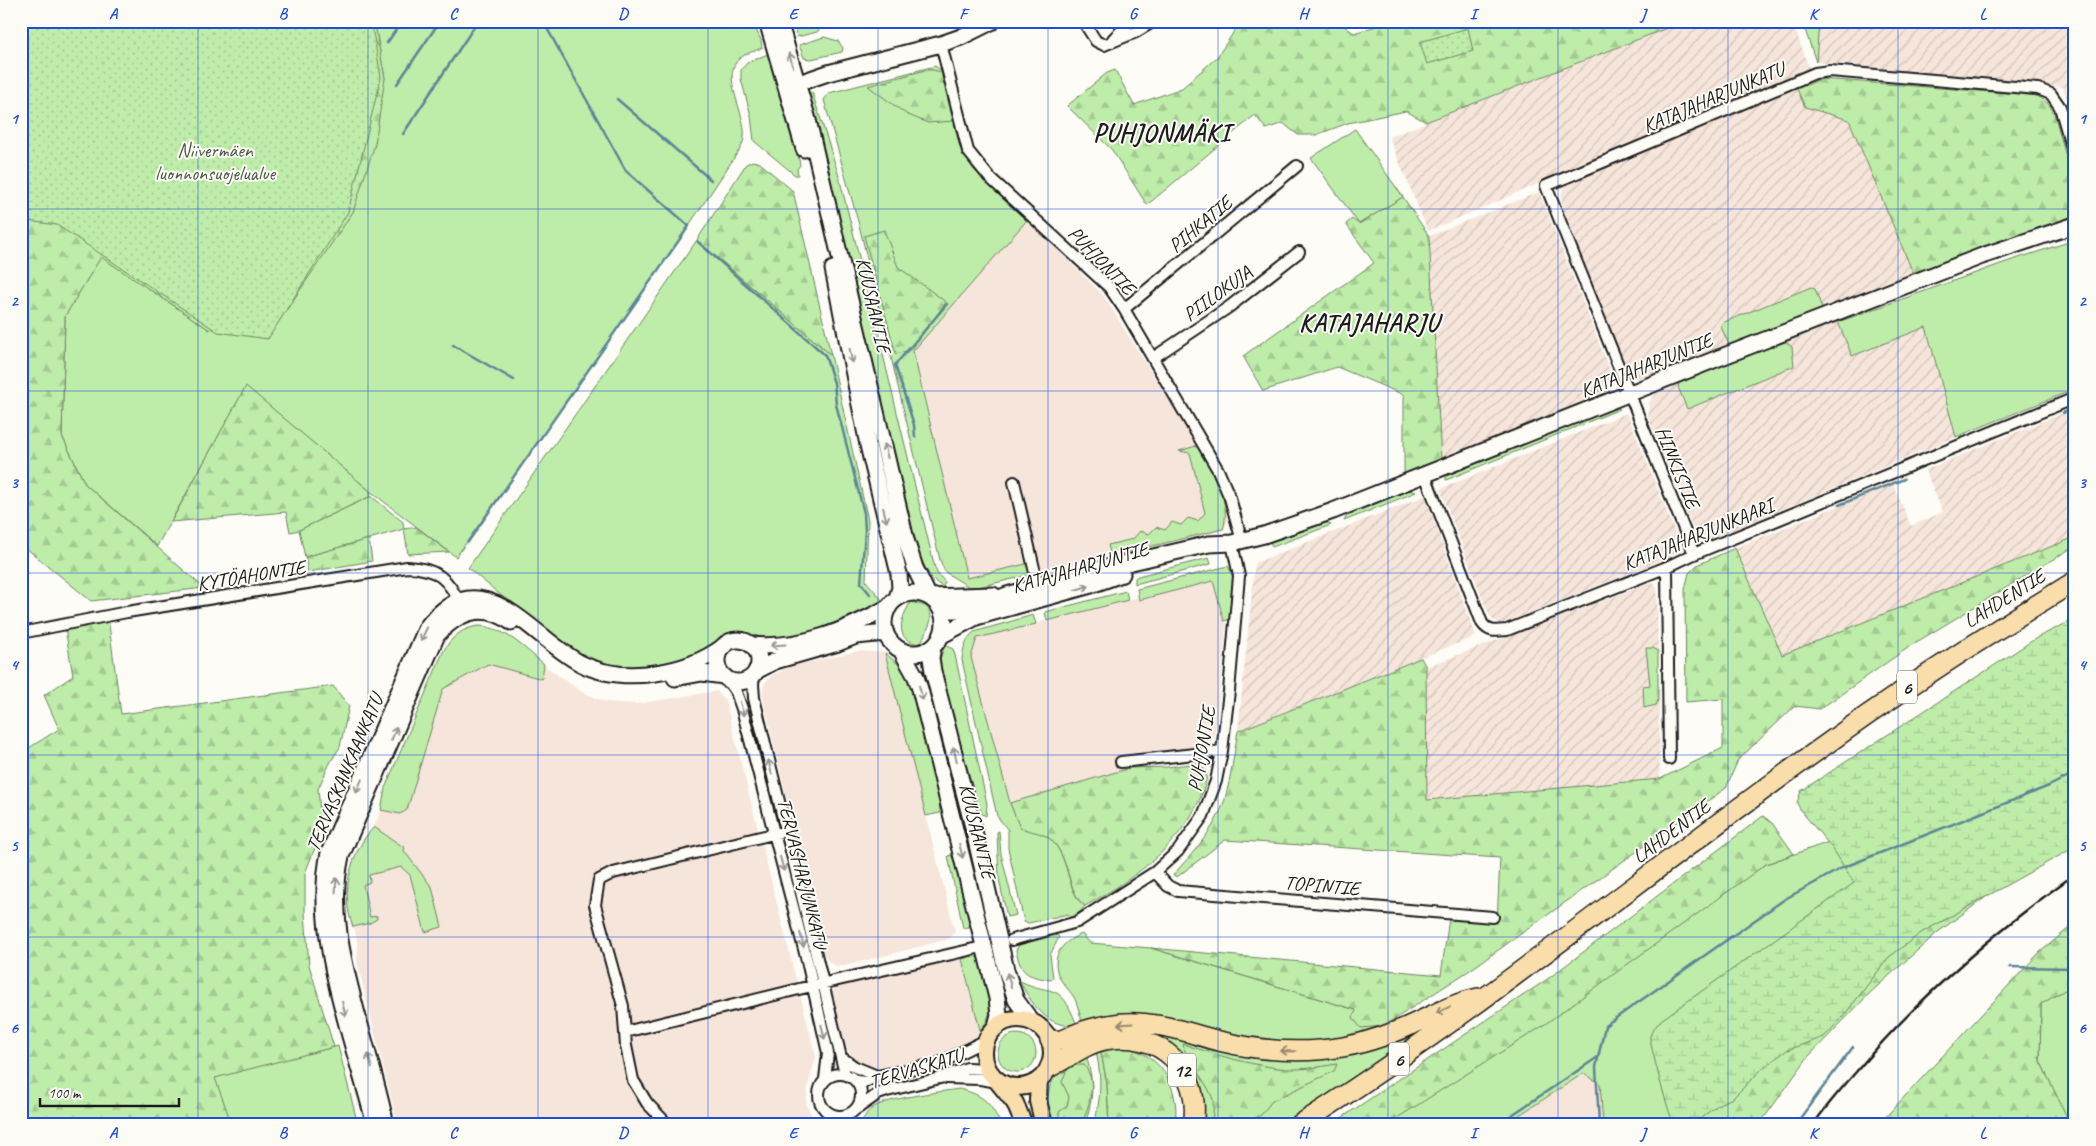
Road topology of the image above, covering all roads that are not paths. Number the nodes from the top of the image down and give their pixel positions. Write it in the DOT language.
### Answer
graph roads {
  1 [pos="767,21"];
  2 [pos="779,21"];
  3 [pos="993,21"];
  4 [pos="1083,21"];
  5 [pos="1131,21"];
  6 [pos="1154,21"];
  7 [pos="1109,43"];
  8 [pos="942,44"];
  9 [pos="792,85"];
  10 [pos="2075,159"];
  11 [pos="1297,166"];
  12 [pos="2075,224"];
  13 [pos="1299,252"];
  14 [pos="1124,309"];
  15 [pos="1153,358"];
  16 [pos="1630,393"];
  17 [pos="2075,398"];
  18 [pos="1424,475"];
  19 [pos="1014,482"];
  20 [pos="1237,542"];
  21 [pos="1694,554"];
  22 [pos="1667,567"];
  23 [pos="2075,581"];
  24 [pos="1036,593"];
  25 [pos="1006,595"];
  26 [pos="930,597"];
  27 [pos="893,602"];
  28 [pos="462,608"];
  29 [pos="941,610"];
  30 [pos="21,633"];
  31 [pos="937,641"];
  32 [pos="894,643"];
  33 [pos="751,645"];
  34 [pos="724,646"];
  35 [pos="755,672"];
  36 [pos="726,678"];
  37 [pos="1222,751"];
  38 [pos="1669,759"];
  39 [pos="1122,762"];
  40 [pos="785,831"];
  41 [pos="774,833"];
  42 [pos="1155,872"];
  43 [pos="1493,917"];
  44 [pos="1012,940"];
  45 [pos="978,948"];
  46 [pos="823,983"];
  47 [pos="812,986"];
  48 [pos="1489,995"];
  49 [pos="996,1026"];
  50 [pos="1041,1030"];
  51 [pos="625,1032"];
  52 [pos="986,1040"];
  53 [pos="840,1057"];
  54 [pos="987,1069"];
  55 [pos="844,1074"];
  56 [pos="1045,1074"];
  57 [pos="877,1076"];
  58 [pos="940,1078"];
  59 [pos="825,1080"];
  60 [pos="857,1081"];
  61 [pos="998,1082"];
  62 [pos="856,1109"];
  63 [pos="830,1114"];
  64 [pos="375,1125"];
  65 [pos="386,1125"];
  66 [pos="668,1125"];
  67 [pos="838,1125"];
  68 [pos="854,1125"];
  69 [pos="1024,1125"];
  70 [pos="1044,1125"];
  71 [pos="1193,1125"];
  72 [pos="1299,1125"];
  1 -- 9 [label="street, KUUSAANTIE"];
  9 -- 2 [label="street, KUUSAANTIE, one-way"];
  3 -- 8 [label="street"];
  4 -- 7 [label="street"];
  5 -- 7 [label="street"];
  6 -- 7 [label="street"];
  8 -- 9 [label="street"];
  8 -- 14 [label="street, PUHJONTIE"];
  26 -- 9 [label="street, KUUSAANTIE, one-way"];
  9 -- 27 [label="street, KUUSAANTIE, one-way"];
  10 -- 16 [label="street, KATAJAHARJUNKATU"];
  11 -- 14 [label="street, PIHKATIE"];
  12 -- 16 [label="street, KATAJAHARJUNTIE"];
  13 -- 15 [label="street, PIILOKUJA"];
  14 -- 15 [label="street, PUHJONTIE"];
  15 -- 20 [label="street, PUHJONTIE"];
  16 -- 18 [label="street, KATAJAHARJUNTIE"];
  16 -- 21 [label="street, HINKISTIE"];
  17 -- 21 [label="street, KATAJAHARJUNKAARI"];
  18 -- 20 [label="street, KATAJAHARJUNTIE"];
  18 -- 22 [label="street, KATAJAHARJUNKAARI"];
  19 -- 24 [label="street"];
  20 -- 24 [label="street, KATAJAHARJUNTIE"];
  24 -- 20 [label="street, KATAJAHARJUNTIE, one-way"];
  20 -- 37 [label="street, PUHJONTIE"];
  21 -- 22 [label="street, KATAJAHARJUNKAARI"];
  22 -- 38 [label="street"];
  23 -- 48 [label="highway, LAHDENTIE / 6"];
  24 -- 25 [label="street, KATAJAHARJUNTIE"];
  24 -- 31 [label="street, KATAJAHARJUNTIE"];
  25 -- 26 [label="street"];
  25 -- 29 [label="street, KATAJAHARJUNTIE"];
  26 -- 27 [label="street"];
  26 -- 29 [label="street"];
  27 -- 32 [label="street"];
  27 -- 33 [label="street, one-way"];
  28 -- 30 [label="street, KYTÖAHONTIE"];
  28 -- 34 [label="street"];
  28 -- 36 [label="street"];
  28 -- 64 [label="street, TERVASKANKAANKATU, one-way"];
  65 -- 28 [label="street, TERVASKANKAANKATU, one-way"];
  29 -- 31 [label="street"];
  31 -- 32 [label="street"];
  50 -- 31 [label="street, KUUSAANTIE, one-way"];
  32 -- 35 [label="street"];
  32 -- 49 [label="street, KUUSAANTIE, one-way"];
  33 -- 34 [label="street"];
  33 -- 35 [label="street"];
  34 -- 36 [label="street"];
  35 -- 36 [label="street"];
  40 -- 35 [label="street, TERVASHARJUNKATU, one-way"];
  36 -- 41 [label="street, TERVASHARJUNKATU, one-way"];
  37 -- 39 [label="street"];
  37 -- 42 [label="street, PUHJONTIE"];
  40 -- 41 [label="street"];
  40 -- 46 [label="street, TERVASHARJUNKATU"];
  41 -- 47 [label="street, TERVASHARJUNKATU, one-way"];
  41 -- 51 [label="street"];
  42 -- 43 [label="street, TOPINTIE"];
  42 -- 44 [label="street, PUHJONTIE"];
  45 -- 46 [label="street"];
  46 -- 47 [label="street"];
  46 -- 53 [label="street, TERVASHARJUNKATU"];
  47 -- 51 [label="street"];
  47 -- 59 [label="street, TERVASHARJUNKATU, one-way"];
  48 -- 50 [label="highway, one-way"];
  48 -- 72 [label="highway, LAHDENTIE / 6"];
  49 -- 50 [label="main road"];
  49 -- 52 [label="main road"];
  50 -- 56 [label="main road"];
  51 -- 66 [label="street"];
  52 -- 54 [label="main road"];
  52 -- 57 [label="street, TERVASKATU"];
  53 -- 55 [label="street, TERVASHARJUNKATU"];
  53 -- 57 [label="street"];
  54 -- 58 [label="street, TERVASKATU"];
  54 -- 61 [label="main road"];
  55 -- 59 [label="street"];
  55 -- 60 [label="street"];
  56 -- 61 [label="main road"];
  56 -- 70 [label="main road"];
  56 -- 71 [label="highway, 12"];
  57 -- 60 [label="street, TERVASKATU"];
  58 -- 61 [label="street"];
  58 -- 62 [label="street, TERVASKATU"];
  59 -- 63 [label="street"];
  60 -- 62 [label="street"];
  61 -- 69 [label="main road"];
  62 -- 63 [label="street"];
  62 -- 68 [label="street"];
  63 -- 67 [label="street"];
}
